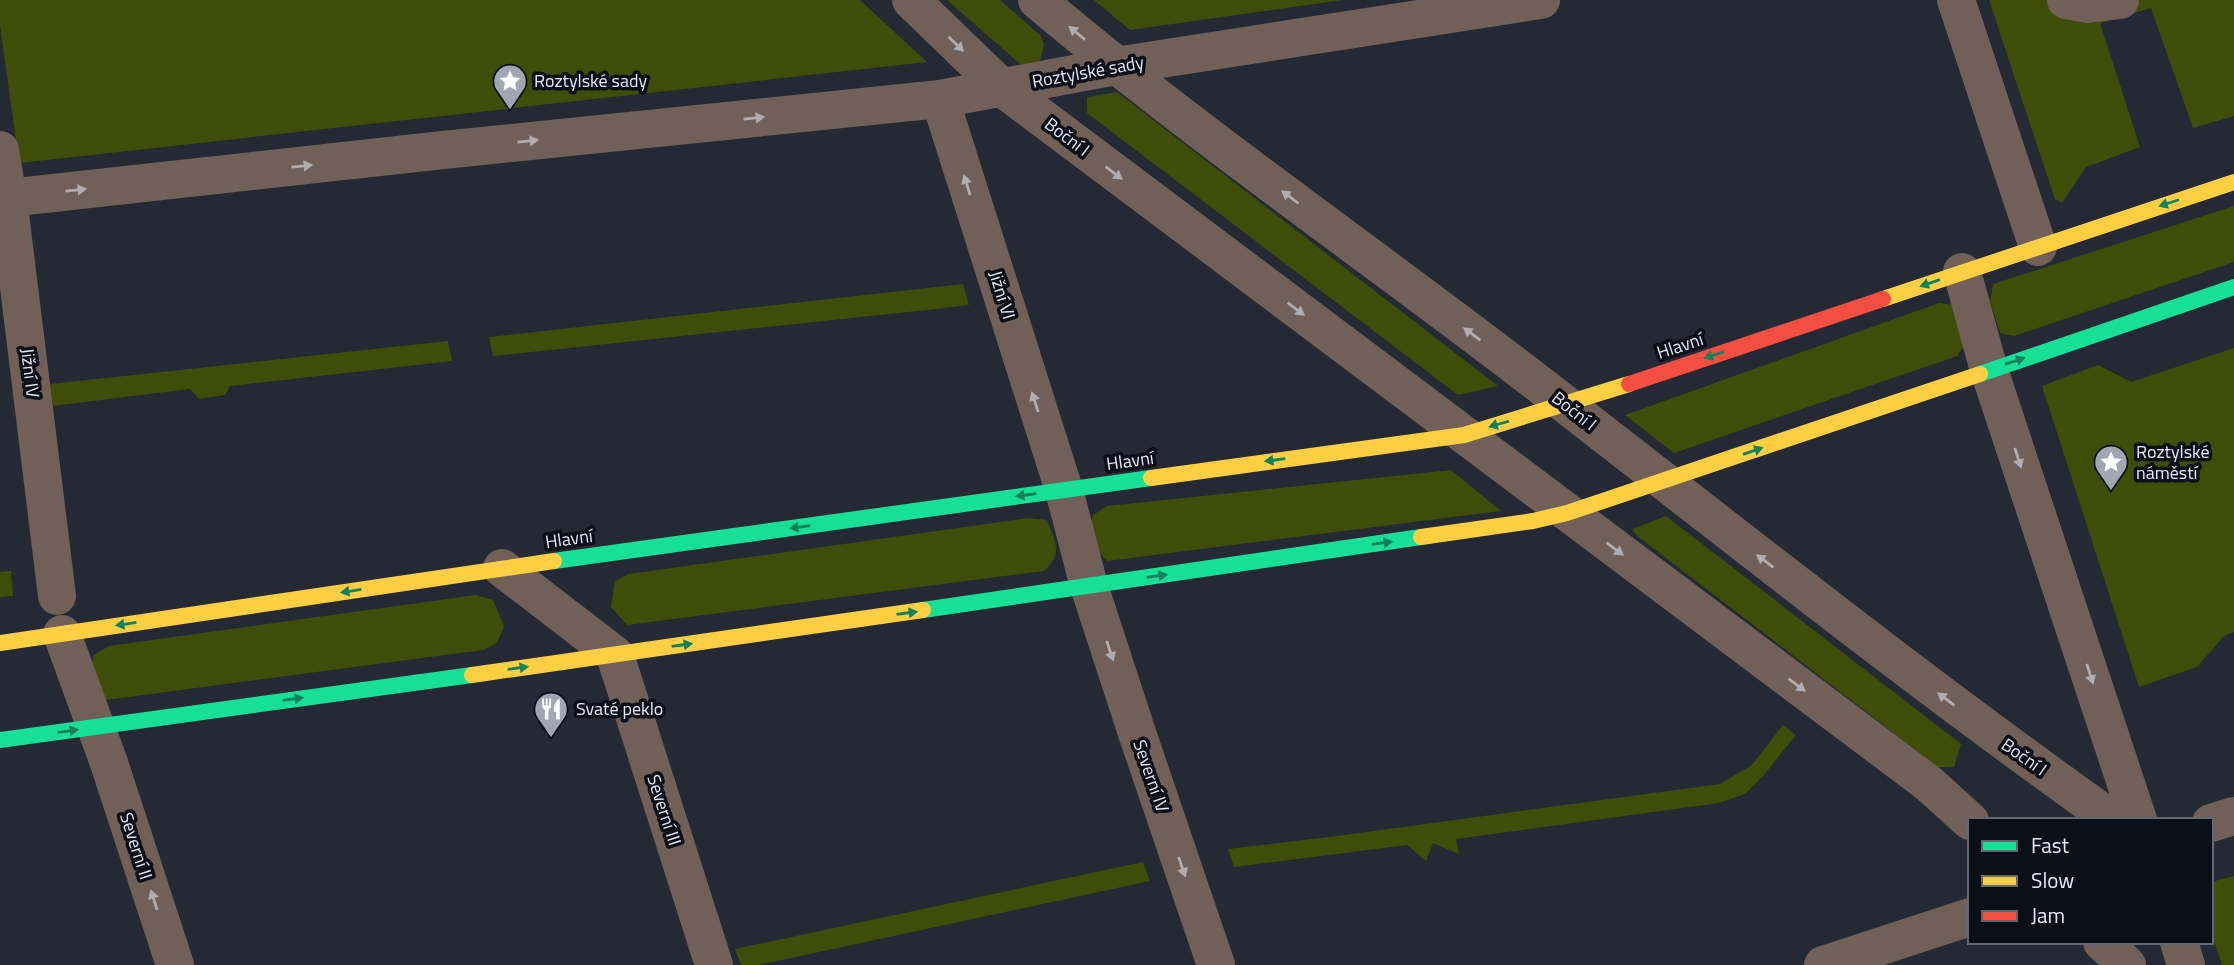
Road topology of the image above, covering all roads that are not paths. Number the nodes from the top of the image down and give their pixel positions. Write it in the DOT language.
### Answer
graph roads {
  1 [pos="911,0"];
  2 [pos="1037,0"];
  3 [pos="1541,0"];
  4 [pos="1956,0"];
  5 [pos="2066,0"];
  6 [pos="2120,0"];
  7 [pos="1116,66"];
  8 [pos="1001,87"];
  9 [pos="940,99"];
  10 [pos="0,150"];
  11 [pos="2234,182"];
  12 [pos="8,198"];
  13 [pos="2038,247"];
  14 [pos="1962,272"];
  15 [pos="2234,286"];
  16 [pos="1989,370"];
  17 [pos="1565,405"];
  18 [pos="1464,435"];
  19 [pos="1665,481"];
  20 [pos="1063,490"];
  21 [pos="1567,513"];
  22 [pos="502,568"];
  23 [pos="1089,586"];
  24 [pos="57,596"];
  25 [pos="62,634"];
  26 [pos="0,643"];
  27 [pos="615,655"];
  28 [pos="97,728"];
  29 [pos="0,740"];
  30 [pos="2234,816"];
  31 [pos="2110,818"];
  32 [pos="2137,818"];
  33 [pos="1968,819"];
  34 [pos="2213,822"];
  35 [pos="1968,918"];
  36 [pos="2104,944"];
  37 [pos="2180,944"];
  38 [pos="175,965"];
  39 [pos="714,965"];
  40 [pos="1216,965"];
  41 [pos="1823,965"];
  42 [pos="2127,965"];
  43 [pos="2186,965"];
  1 -- 8 [label="street, Boční I, one-way"];
  7 -- 2 [label="street, Boční I, one-way"];
  3 -- 7 [label="street, Roztylské sady"];
  4 -- 13 [label="street"];
  5 -- 6 [label="street"];
  7 -- 8 [label="street, Roztylské sady"];
  17 -- 7 [label="street, Boční I, one-way"];
  8 -- 9 [label="street, Roztylské sady"];
  8 -- 18 [label="street, Boční I, one-way"];
  12 -- 9 [label="street, Roztylské sady, one-way"];
  20 -- 9 [label="street, Jižní VI, one-way"];
  10 -- 12 [label="street, Jižní IV"];
  11 -- 13 [label="street, Hlavní, one-way"];
  12 -- 24 [label="street, Jižní IV"];
  13 -- 14 [label="street, Hlavní"];
  14 -- 16 [label="street"];
  14 -- 17 [label="street, Hlavní, one-way"];
  16 -- 15 [label="street, one-way"];
  19 -- 16 [label="street, one-way"];
  16 -- 32 [label="street, one-way"];
  17 -- 18 [label="street, Hlavní, one-way"];
  17 -- 19 [label="street, Boční I"];
  18 -- 20 [label="street, Hlavní, one-way"];
  18 -- 21 [label="street, Boční I"];
  19 -- 21 [label="street"];
  31 -- 19 [label="street, Boční I, one-way"];
  20 -- 22 [label="street, Hlavní, one-way"];
  20 -- 23 [label="street, Jižní VI"];
  23 -- 21 [label="street, one-way"];
  21 -- 33 [label="street, Boční I, one-way"];
  22 -- 25 [label="street, Hlavní, one-way"];
  22 -- 27 [label="street"];
  27 -- 23 [label="street, one-way"];
  23 -- 40 [label="street, Severní IV, one-way"];
  25 -- 26 [label="street, Hlavní"];
  25 -- 28 [label="street, Severní II"];
  28 -- 27 [label="street, one-way"];
  27 -- 39 [label="street, Severní III"];
  29 -- 28 [label="street, one-way"];
  38 -- 28 [label="street, Severní II, one-way"];
  30 -- 34 [label="street"];
  35 -- 41 [label="street"];
  36 -- 42 [label="street"];
  37 -- 43 [label="street"];
}
